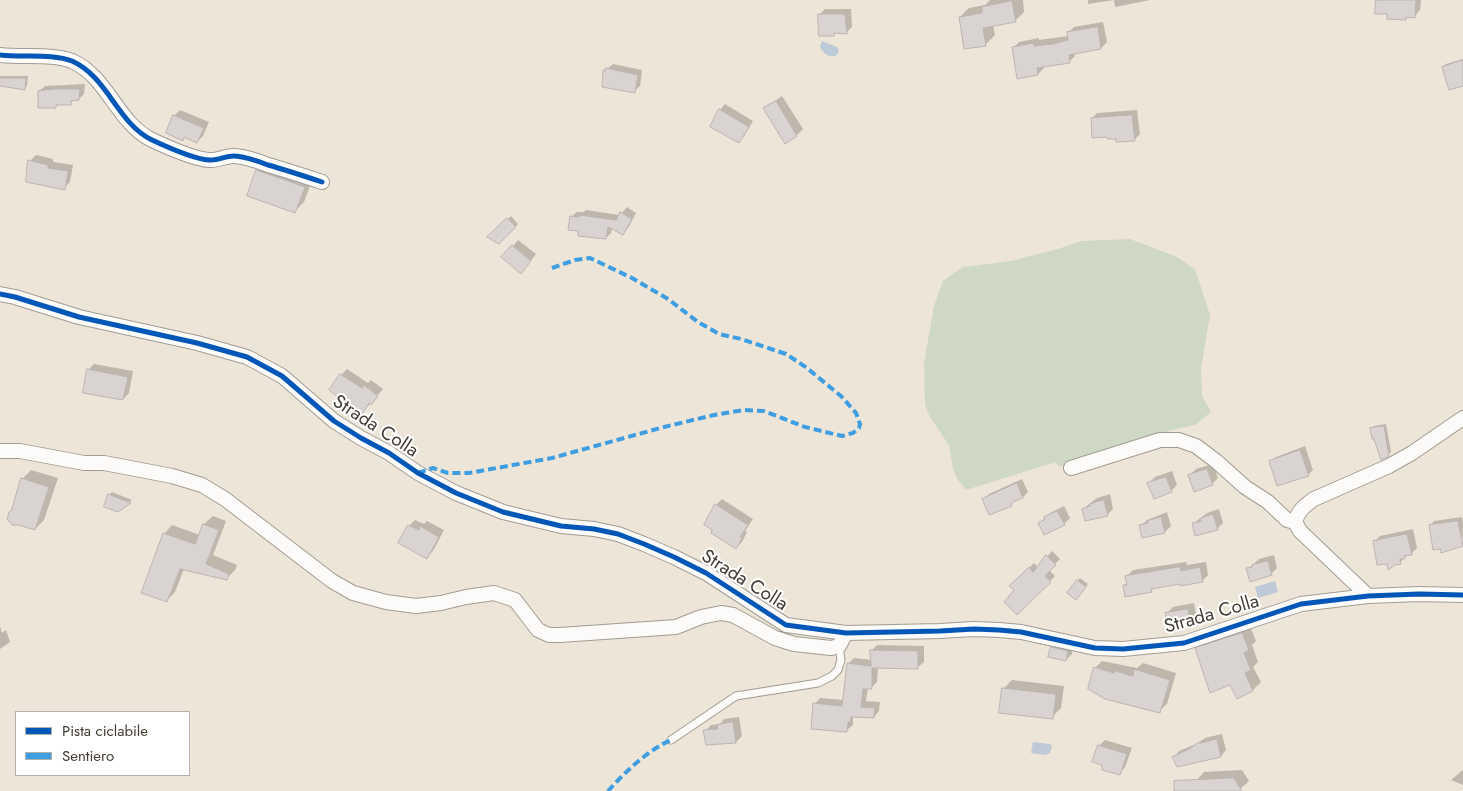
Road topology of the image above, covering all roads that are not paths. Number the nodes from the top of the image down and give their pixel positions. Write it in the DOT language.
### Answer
graph roads {
  1 [pos="0,55"];
  2 [pos="322,182"];
  3 [pos="0,294"];
  4 [pos="1463,418"];
  5 [pos="0,451"];
  6 [pos="1071,468"];
  7 [pos="1295,522"];
  8 [pos="1463,595"];
  9 [pos="1368,596"];
  10 [pos="846,633"];
  11 [pos="839,646"];
  12 [pos="671,740"];
  1 -- 2 [label="street"];
  3 -- 10 [label="street, Strada Colla"];
  4 -- 7 [label="street"];
  5 -- 11 [label="street"];
  6 -- 7 [label="street"];
  7 -- 9 [label="street"];
  8 -- 9 [label="street, Strada Colla"];
  9 -- 10 [label="street, Strada Colla"];
  10 -- 11 [label="street"];
  11 -- 12 [label="lane"];
}
